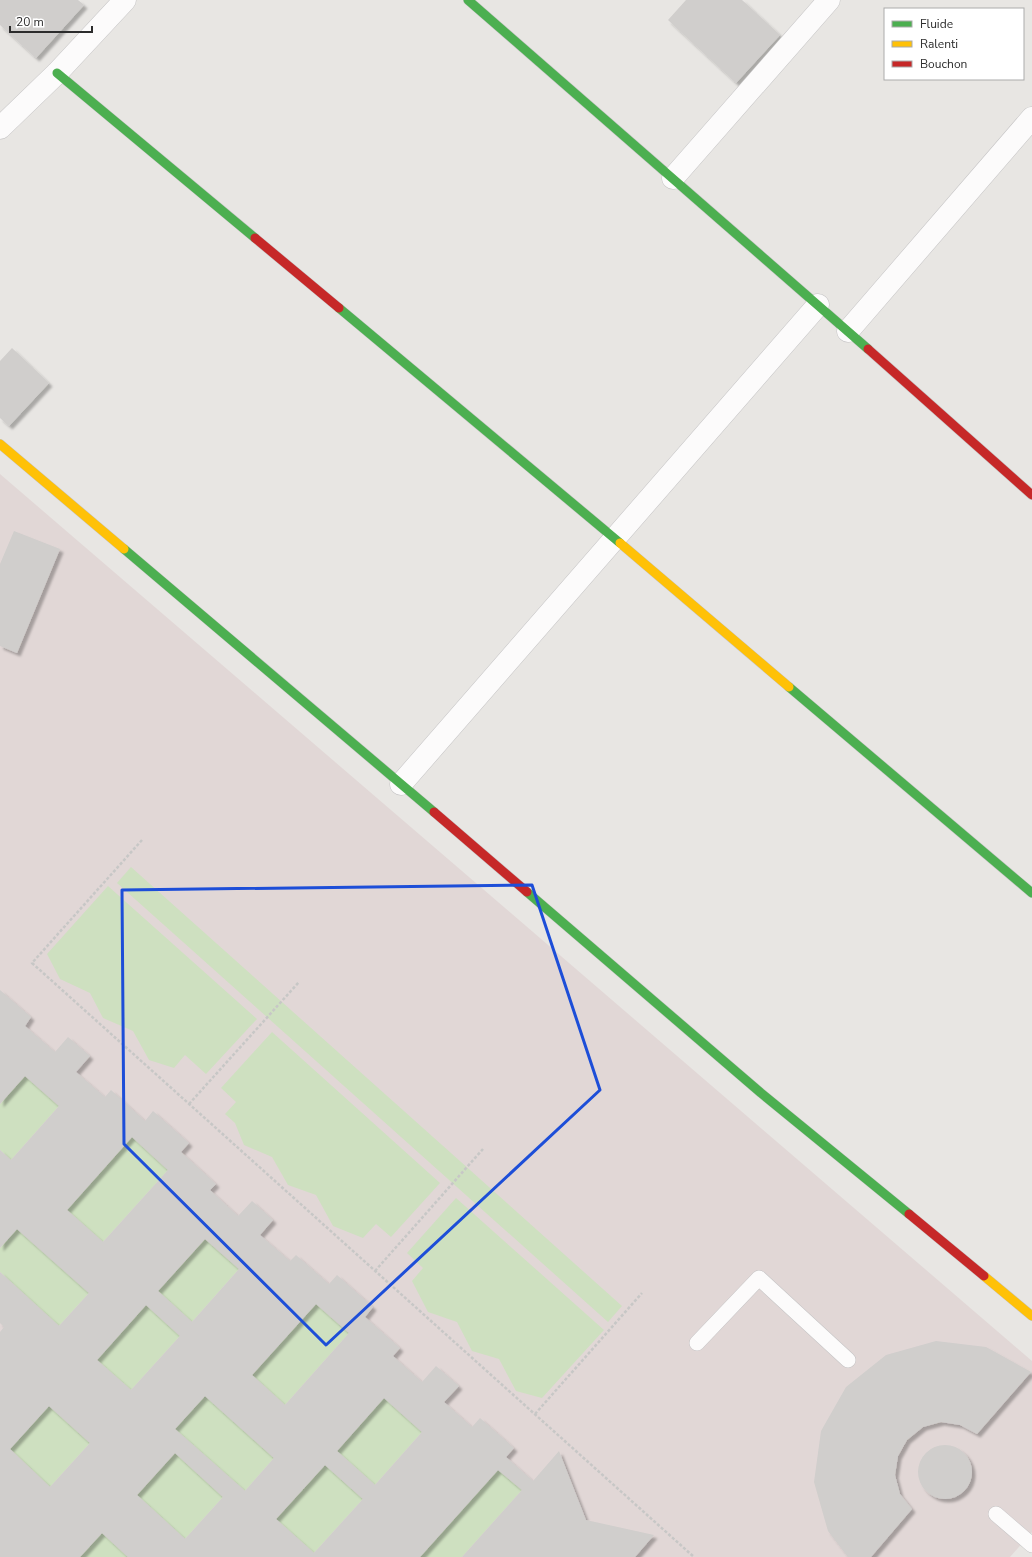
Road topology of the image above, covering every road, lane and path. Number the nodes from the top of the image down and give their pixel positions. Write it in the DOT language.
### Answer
graph roads {
  1 [pos="125,0"];
  2 [pos="468,0"];
  3 [pos="829,0"];
  4 [pos="57,73"];
  5 [pos="1032,118"];
  6 [pos="0,128"];
  7 [pos="673,178"];
  8 [pos="818,305"];
  9 [pos="848,330"];
  10 [pos="0,444"];
  11 [pos="1032,495"];
  12 [pos="615,539"];
  13 [pos="401,784"];
  14 [pos="142,840"];
  15 [pos="1032,893"];
  16 [pos="299,982"];
  17 [pos="189,1104"];
  18 [pos="484,1149"];
  19 [pos="375,1271"];
  20 [pos="642,1293"];
  21 [pos="1032,1316"];
  22 [pos="697,1343"];
  23 [pos="848,1360"];
  24 [pos="535,1414"];
  25 [pos="996,1514"];
  26 [pos="1032,1545"];
  27 [pos="694,1557"];
  1 -- 4 [label="street"];
  2 -- 7 [label="street"];
  3 -- 7 [label="street"];
  4 -- 6 [label="street"];
  4 -- 12 [label="street"];
  5 -- 9 [label="street"];
  7 -- 8 [label="street"];
  8 -- 9 [label="street"];
  8 -- 12 [label="street"];
  9 -- 11 [label="street"];
  10 -- 13 [label="street"];
  12 -- 13 [label="street"];
  12 -- 15 [label="street"];
  13 -- 21 [label="street"];
  14 -- 17 [label="path"];
  16 -- 17 [label="path"];
  17 -- 19 [label="path"];
  18 -- 19 [label="path"];
  19 -- 24 [label="path"];
  20 -- 24 [label="path"];
  22 -- 23 [label="lane"];
  24 -- 27 [label="path"];
  25 -- 26 [label="lane"];
}
